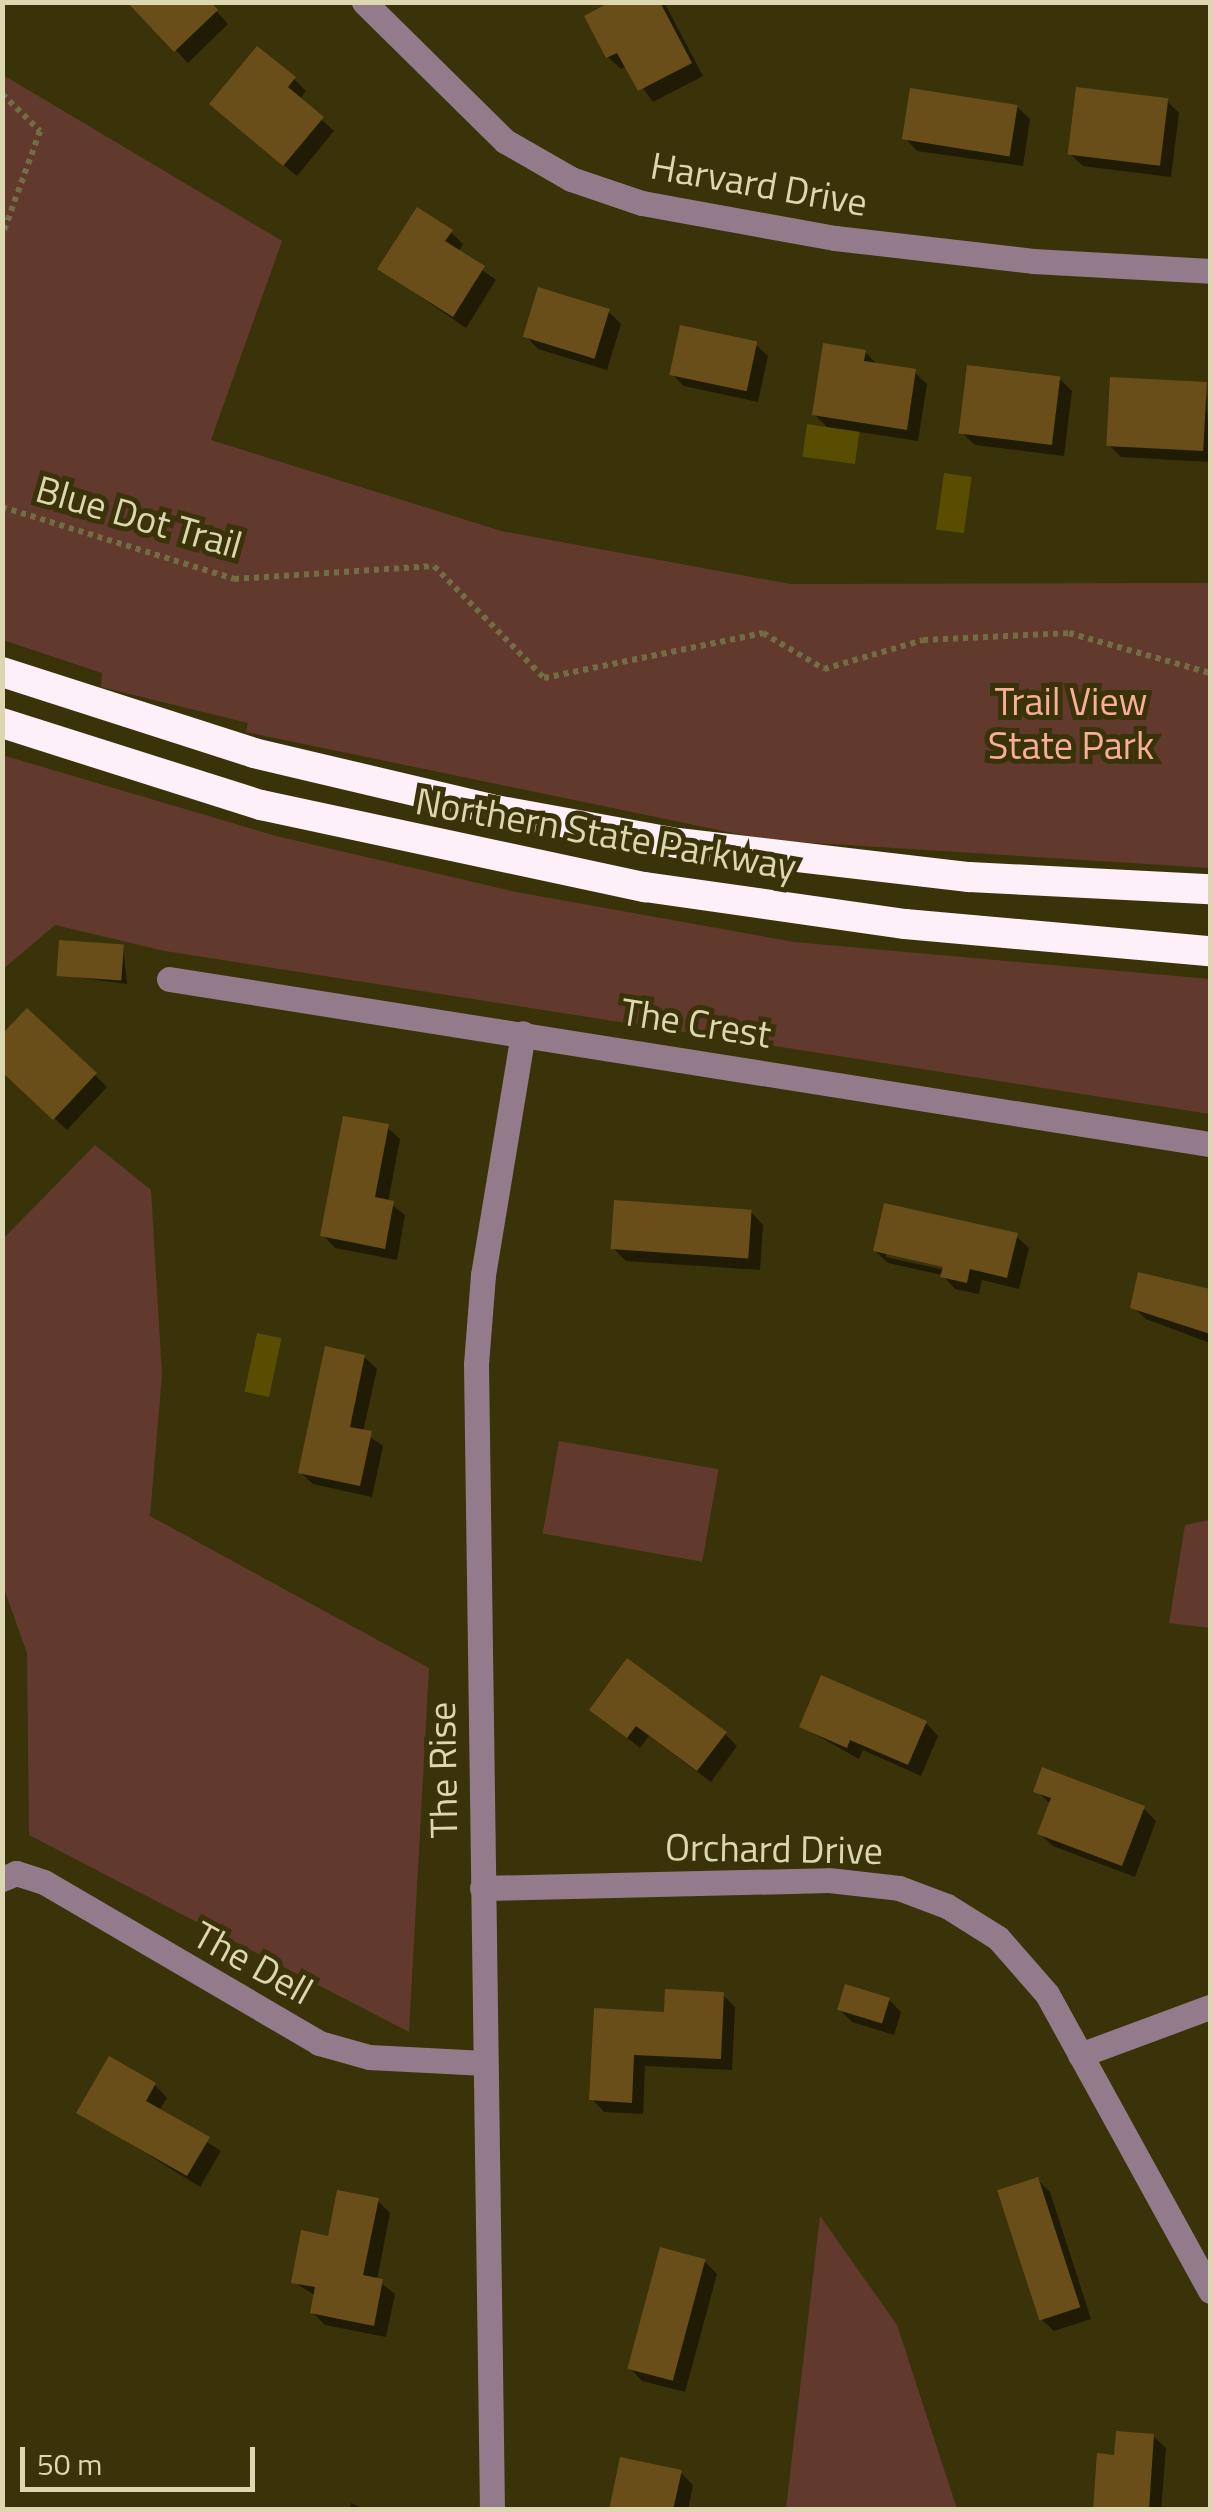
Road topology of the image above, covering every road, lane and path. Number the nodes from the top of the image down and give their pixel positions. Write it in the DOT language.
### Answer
graph roads {
  1 [pos="378,6"];
  2 [pos="2,94"];
  3 [pos="2,236"];
  4 [pos="1210,271"];
  5 [pos="2,507"];
  6 [pos="2,672"];
  7 [pos="1210,673"];
  8 [pos="2,724"];
  9 [pos="1210,889"];
  10 [pos="1210,951"];
  11 [pos="169,979"];
  12 [pos="523,1033"];
  13 [pos="1210,1144"];
  14 [pos="2,1878"];
  15 [pos="482,1888"];
  16 [pos="1210,2008"];
  17 [pos="1080,2055"];
  18 [pos="485,2063"];
  19 [pos="1210,2291"];
  20 [pos="492,2510"];
  1 -- 4 [label="street, Harvard Drive"];
  2 -- 3 [label="path"];
  5 -- 7 [label="path, Blue Dot Trail"];
  6 -- 9 [label="highway, Northern State Parkway"];
  8 -- 10 [label="highway, Northern State Parkway"];
  11 -- 12 [label="street, The Crest"];
  12 -- 13 [label="street, The Crest"];
  12 -- 15 [label="street, The Rise"];
  14 -- 18 [label="street, The Dell"];
  15 -- 17 [label="street, Orchard Drive"];
  15 -- 18 [label="street, The Rise"];
  16 -- 17 [label="street"];
  17 -- 19 [label="street, Orchard Drive"];
  18 -- 20 [label="street, The Rise"];
}
